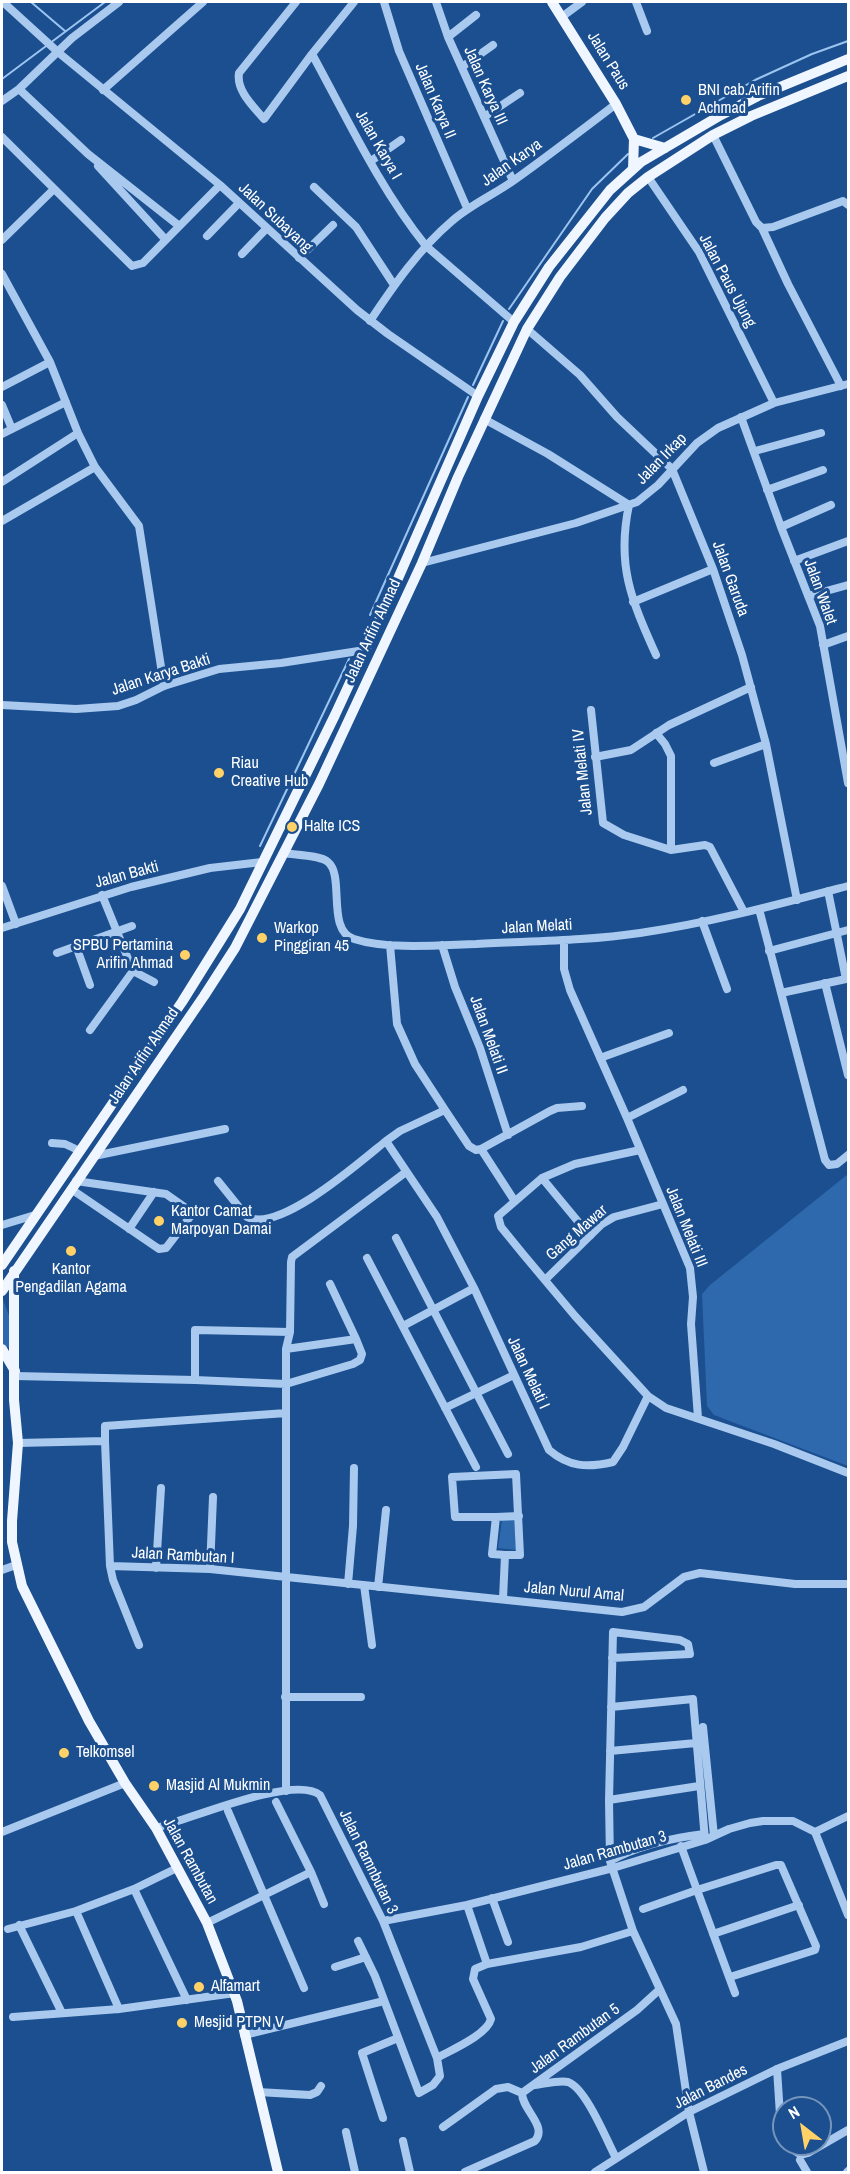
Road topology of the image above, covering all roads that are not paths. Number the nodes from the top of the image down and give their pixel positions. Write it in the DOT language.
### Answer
graph roads {
  1 [pos="119,2"];
  2 [pos="203,2"];
  3 [pos="296,2"];
  4 [pos="354,2"];
  5 [pos="384,2"];
  6 [pos="436,2"];
  7 [pos="552,2"];
  8 [pos="582,2"];
  9 [pos="636,2"];
  10 [pos="4,7"];
  11 [pos="476,15"];
  12 [pos="562,16"];
  13 [pos="647,32"];
  14 [pos="448,37"];
  15 [pos="493,45"];
  16 [pos="56,50"];
  17 [pos="312,54"];
  18 [pos="849,59"];
  19 [pos="462,67"];
  20 [pos="849,76"];
  21 [pos="19,89"];
  22 [pos="104,90"];
  23 [pos="520,93"];
  24 [pos="2,100"];
  25 [pos="616,104"];
  26 [pos="484,117"];
  27 [pos="712,135"];
  28 [pos="2,137"];
  29 [pos="634,139"];
  30 [pos="401,140"];
  31 [pos="665,148"];
  32 [pos="88,154"];
  33 [pos="371,161"];
  34 [pos="633,169"];
  35 [pos="648,177"];
  36 [pos="513,181"];
  37 [pos="220,185"];
  38 [pos="314,187"];
  39 [pos="54,189"];
  40 [pos="239,203"];
  41 [pos="849,205"];
  42 [pos="468,208"];
  43 [pos="178,225"];
  44 [pos="333,225"];
  45 [pos="267,228"];
  46 [pos="762,228"];
  47 [pos="207,236"];
  48 [pos="165,239"];
  49 [pos="2,240"];
  50 [pos="426,246"];
  51 [pos="242,254"];
  52 [pos="299,258"];
  53 [pos="2,274"];
  54 [pos="394,285"];
  55 [pos="370,321"];
  56 [pos="514,322"];
  57 [pos="527,329"];
  58 [pos="50,362"];
  59 [pos="845,385"];
  60 [pos="2,387"];
  61 [pos="478,396"];
  62 [pos="66,402"];
  63 [pos="774,403"];
  64 [pos="2,405"];
  65 [pos="741,417"];
  66 [pos="484,419"];
  67 [pos="12,429"];
  68 [pos="78,433"];
  69 [pos="822,433"];
  70 [pos="2,434"];
  71 [pos="754,451"];
  72 [pos="95,467"];
  73 [pos="672,470"];
  74 [pos="823,470"];
  75 [pos="2,482"];
  76 [pos="767,490"];
  77 [pos="629,505"];
  78 [pos="831,505"];
  79 [pos="2,521"];
  80 [pos="781,527"];
  81 [pos="849,541"];
  82 [pos="794,561"];
  83 [pos="422,563"];
  84 [pos="713,569"];
  85 [pos="396,583"];
  86 [pos="849,585"];
  87 [pos="409,589"];
  88 [pos="808,596"];
  89 [pos="633,602"];
  90 [pos="849,636"];
  91 [pos="824,645"];
  92 [pos="365,650"];
  93 [pos="656,655"];
  94 [pos="164,686"];
  95 [pos="752,687"];
  96 [pos="2,705"];
  97 [pos="591,710"];
  98 [pos="656,733"];
  99 [pos="766,744"];
  100 [pos="595,757"];
  101 [pos="714,764"];
  102 [pos="849,783"];
  103 [pos="671,850"];
  104 [pos="284,854"];
  105 [pos="262,862"];
  106 [pos="2,886"];
  107 [pos="849,886"];
  108 [pos="828,891"];
  109 [pos="102,895"];
  110 [pos="797,900"];
  111 [pos="759,909"];
  112 [pos="744,912"];
  113 [pos="702,921"];
  114 [pos="16,924"];
  115 [pos="132,926"];
  116 [pos="2,928"];
  117 [pos="849,930"];
  118 [pos="116,932"];
  119 [pos="837,933"];
  120 [pos="564,940"];
  121 [pos="390,945"];
  122 [pos="442,945"];
  123 [pos="76,946"];
  124 [pos="770,951"];
  125 [pos="57,953"];
  126 [pos="133,971"];
  127 [pos="847,979"];
  128 [pos="153,982"];
  129 [pos="825,983"];
  130 [pos="90,985"];
  131 [pos="727,988"];
  132 [pos="781,993"];
  133 [pos="90,1030"];
  134 [pos="669,1033"];
  135 [pos="600,1058"];
  136 [pos="132,1075"];
  137 [pos="849,1075"];
  138 [pos="145,1082"];
  139 [pos="683,1090"];
  140 [pos="582,1106"];
  141 [pos="445,1110"];
  142 [pos="627,1118"];
  143 [pos="225,1129"];
  144 [pos="508,1135"];
  145 [pos="386,1141"];
  146 [pos="52,1143"];
  147 [pos="482,1149"];
  148 [pos="640,1150"];
  149 [pos="80,1151"];
  150 [pos="849,1155"];
  151 [pos="94,1156"];
  152 [pos="406,1172"];
  153 [pos="542,1178"];
  154 [pos="218,1181"];
  155 [pos="74,1185"];
  156 [pos="154,1192"];
  157 [pos="514,1200"];
  158 [pos="663,1204"];
  159 [pos="35,1215"];
  160 [pos="2,1225"];
  161 [pos="129,1229"];
  162 [pos="590,1236"];
  163 [pos="396,1238"];
  164 [pos="367,1258"];
  165 [pos="2,1266"];
  166 [pos="14,1271"];
  167 [pos="546,1279"];
  168 [pos="330,1284"];
  169 [pos="474,1288"];
  170 [pos="2,1291"];
  171 [pos="434,1309"];
  172 [pos="403,1326"];
  173 [pos="290,1332"];
  174 [pos="356,1339"];
  175 [pos="2,1349"];
  176 [pos="286,1349"];
  177 [pos="15,1374"];
  178 [pos="514,1375"];
  179 [pos="195,1380"];
  180 [pos="286,1384"];
  181 [pos="477,1391"];
  182 [pos="648,1396"];
  183 [pos="445,1408"];
  184 [pos="286,1413"];
  185 [pos="698,1418"];
  186 [pos="105,1441"];
  187 [pos="18,1443"];
  188 [pos="508,1454"];
  189 [pos="476,1467"];
  190 [pos="354,1468"];
  191 [pos="849,1473"];
  192 [pos="161,1488"];
  193 [pos="213,1497"];
  194 [pos="386,1510"];
  195 [pos="519,1516"];
  196 [pos="496,1517"];
  197 [pos="505,1556"];
  198 [pos="16,1565"];
  199 [pos="110,1566"];
  200 [pos="156,1568"];
  201 [pos="210,1569"];
  202 [pos="2,1570"];
  203 [pos="287,1578"];
  204 [pos="348,1584"];
  205 [pos="849,1584"];
  206 [pos="364,1585"];
  207 [pos="378,1587"];
  208 [pos="503,1599"];
  209 [pos="139,1645"];
  210 [pos="372,1645"];
  211 [pos="612,1658"];
  212 [pos="285,1697"];
  213 [pos="362,1697"];
  214 [pos="611,1707"];
  215 [pos="703,1726"];
  216 [pos="696,1743"];
  217 [pos="610,1751"];
  218 [pos="125,1782"];
  219 [pos="699,1786"];
  220 [pos="286,1791"];
  221 [pos="609,1800"];
  222 [pos="276,1802"];
  223 [pos="228,1811"];
  224 [pos="849,1816"];
  225 [pos="156,1828"];
  226 [pos="2,1832"];
  227 [pos="815,1832"];
  228 [pos="714,1836"];
  229 [pos="704,1837"];
  230 [pos="681,1846"];
  231 [pos="611,1865"];
  232 [pos="177,1868"];
  233 [pos="311,1872"];
  234 [pos="134,1888"];
  235 [pos="697,1890"];
  236 [pos="266,1894"];
  237 [pos="492,1898"];
  238 [pos="845,1898"];
  239 [pos="324,1904"];
  240 [pos="467,1905"];
  241 [pos="799,1905"];
  242 [pos="643,1909"];
  243 [pos="76,1911"];
  244 [pos="849,1916"];
  245 [pos="383,1921"];
  246 [pos="207,1923"];
  247 [pos="19,1925"];
  248 [pos="8,1929"];
  249 [pos="633,1931"];
  250 [pos="713,1934"];
  251 [pos="358,1941"];
  252 [pos="508,1942"];
  253 [pos="366,1957"];
  254 [pos="487,1964"];
  255 [pos="335,1967"];
  256 [pos="730,1977"];
  257 [pos="304,1988"];
  258 [pos="659,1990"];
  259 [pos="735,1993"];
  260 [pos="235,1994"];
  261 [pos="187,2000"];
  262 [pos="384,2001"];
  263 [pos="119,2009"];
  264 [pos="62,2013"];
  265 [pos="13,2017"];
  266 [pos="244,2035"];
  267 [pos="398,2038"];
  268 [pos="849,2041"];
  269 [pos="437,2058"];
  270 [pos="777,2069"];
  271 [pos="534,2085"];
  272 [pos="321,2086"];
  273 [pos="258,2092"];
  274 [pos="522,2093"];
  275 [pos="779,2096"];
  276 [pos="689,2112"];
  277 [pos="384,2118"];
  278 [pos="443,2127"];
  279 [pos="849,2130"];
  280 [pos="346,2132"];
  281 [pos="832,2140"];
  282 [pos="403,2141"];
  283 [pos="616,2158"];
  284 [pos="800,2160"];
  285 [pos="278,2172"];
  286 [pos="355,2172"];
  287 [pos="410,2172"];
  288 [pos="465,2172"];
  289 [pos="595,2172"];
  290 [pos="704,2172"];
  291 [pos="807,2172"];
  1 -- 16 [label="street"];
  2 -- 22 [label="street"];
  3 -- 17 [label="street"];
  4 -- 17 [label="street"];
  5 -- 42 [label="street, Jalan Karya II"];
  6 -- 14 [label="street, Jalan Karya III"];
  7 -- 12 [label="main road, Jalan Paus"];
  8 -- 12 [label="street"];
  9 -- 13 [label="street"];
  10 -- 16 [label="street, Jalan Subayang"];
  11 -- 14 [label="street"];
  12 -- 25 [label="main road, Jalan Paus"];
  14 -- 19 [label="street, Jalan Karya III"];
  15 -- 19 [label="street"];
  16 -- 21 [label="street"];
  16 -- 22 [label="street, Jalan Subayang"];
  17 -- 33 [label="street, Jalan Karya I"];
  18 -- 31 [label="main road, Jalan Arifin Ahmad"];
  19 -- 26 [label="street, Jalan Karya III"];
  20 -- 27 [label="main road, Jalan Arifin Ahmad"];
  21 -- 24 [label="street"];
  21 -- 32 [label="street"];
  22 -- 37 [label="street, Jalan Subayang"];
  23 -- 26 [label="street"];
  25 -- 29 [label="main road, Jalan Paus"];
  25 -- 36 [label="street, Jalan Karya"];
  26 -- 36 [label="street, Jalan Karya III"];
  27 -- 35 [label="main road, Jalan Arifin Ahmad"];
  27 -- 46 [label="street"];
  28 -- 39 [label="street"];
  29 -- 31 [label="main road"];
  29 -- 34 [label="main road, Jalan Paus"];
  30 -- 33 [label="street"];
  31 -- 34 [label="main road, Jalan Arifin Ahmad"];
  32 -- 43 [label="street"];
  32 -- 48 [label="street"];
  33 -- 50 [label="street, Jalan Karya I"];
  34 -- 56 [label="main road, Jalan Arifin Ahmad"];
  35 -- 57 [label="main road, Jalan Arifin Ahmad"];
  35 -- 63 [label="street, Jalan Paus Ujung"];
  36 -- 42 [label="street, Jalan Karya"];
  37 -- 40 [label="street, Jalan Subayang"];
  37 -- 43 [label="street"];
  38 -- 54 [label="street"];
  39 -- 48 [label="street"];
  39 -- 49 [label="street"];
  40 -- 45 [label="street, Jalan Subayang"];
  40 -- 47 [label="street"];
  41 -- 46 [label="street"];
  42 -- 50 [label="street, Jalan Karya"];
  43 -- 48 [label="street"];
  44 -- 52 [label="street"];
  45 -- 51 [label="street"];
  45 -- 52 [label="street, Jalan Subayang"];
  46 -- 59 [label="street"];
  50 -- 54 [label="street, Jalan Karya"];
  50 -- 56 [label="street"];
  52 -- 55 [label="street, Jalan Subayang"];
  53 -- 58 [label="street"];
  54 -- 55 [label="street, Jalan Karya"];
  55 -- 61 [label="street, Jalan Subayang"];
  56 -- 61 [label="main road, Jalan Arifin Ahmad"];
  57 -- 66 [label="main road, Jalan Arifin Ahmad"];
  57 -- 73 [label="street, Jalan Garuda"];
  58 -- 60 [label="street"];
  58 -- 62 [label="street"];
  59 -- 63 [label="street, Jalan Irkap"];
  61 -- 85 [label="main road, Jalan Arifin Ahmad"];
  62 -- 67 [label="street"];
  62 -- 68 [label="street"];
  63 -- 65 [label="street, Jalan Irkap"];
  64 -- 67 [label="street"];
  65 -- 71 [label="street, Jalan Walet"];
  65 -- 73 [label="street, Jalan Irkap"];
  66 -- 77 [label="street"];
  66 -- 83 [label="main road, Jalan Arifin Ahmad"];
  67 -- 70 [label="street"];
  68 -- 72 [label="street"];
  68 -- 75 [label="street"];
  69 -- 71 [label="street"];
  71 -- 76 [label="street, Jalan Walet"];
  72 -- 79 [label="street"];
  72 -- 94 [label="street"];
  73 -- 77 [label="street, Jalan Irkap"];
  73 -- 84 [label="street, Jalan Garuda"];
  74 -- 76 [label="street"];
  76 -- 80 [label="street, Jalan Walet"];
  77 -- 83 [label="street, Jalan Irkap"];
  77 -- 89 [label="street"];
  78 -- 80 [label="street"];
  80 -- 82 [label="street, Jalan Walet"];
  81 -- 82 [label="street"];
  82 -- 88 [label="street, Jalan Walet"];
  83 -- 87 [label="main road, Jalan Arifin Ahmad"];
  84 -- 89 [label="street"];
  84 -- 95 [label="street, Jalan Garuda"];
  85 -- 87 [label="main road"];
  85 -- 92 [label="main road, Jalan Arifin Ahmad"];
  86 -- 88 [label="street"];
  87 -- 104 [label="main road, Jalan Arifin Ahmad"];
  88 -- 91 [label="street, Jalan Walet"];
  89 -- 93 [label="street"];
  90 -- 91 [label="street"];
  91 -- 102 [label="street, Jalan Walet"];
  92 -- 94 [label="street, Jalan Karya Bakti"];
  92 -- 105 [label="main road, Jalan Arifin Ahmad"];
  94 -- 96 [label="street, Jalan Karya Bakti"];
  95 -- 98 [label="street"];
  95 -- 99 [label="street, Jalan Garuda"];
  97 -- 100 [label="street, Jalan Melati IV"];
  98 -- 100 [label="street"];
  98 -- 103 [label="street"];
  99 -- 101 [label="street"];
  99 -- 110 [label="street, Jalan Garuda"];
  100 -- 103 [label="street, Jalan Melati IV"];
  103 -- 112 [label="street, Jalan Melati IV"];
  104 -- 121 [label="street, Jalan Melati"];
  104 -- 138 [label="main road, Jalan Arifin Ahmad"];
  105 -- 109 [label="street, Jalan Bakti"];
  105 -- 136 [label="main road, Jalan Arifin Ahmad"];
  106 -- 114 [label="street"];
  107 -- 108 [label="street, Jalan Melati"];
  108 -- 110 [label="street, Jalan Melati"];
  108 -- 119 [label="street"];
  109 -- 114 [label="street, Jalan Bakti"];
  109 -- 118 [label="street"];
  110 -- 111 [label="street, Jalan Melati"];
  111 -- 112 [label="street, Jalan Melati"];
  111 -- 124 [label="street"];
  112 -- 113 [label="street, Jalan Melati"];
  113 -- 120 [label="street, Jalan Melati"];
  113 -- 131 [label="street"];
  114 -- 116 [label="street, Jalan Bakti"];
  115 -- 118 [label="street"];
  117 -- 119 [label="street"];
  118 -- 123 [label="street"];
  118 -- 126 [label="street"];
  119 -- 124 [label="street"];
  119 -- 127 [label="street"];
  120 -- 122 [label="street, Jalan Melati"];
  120 -- 135 [label="street, Jalan Melati III"];
  121 -- 122 [label="street, Jalan Melati"];
  121 -- 141 [label="street"];
  122 -- 144 [label="street, Jalan Melati II"];
  123 -- 125 [label="street"];
  123 -- 130 [label="street"];
  124 -- 132 [label="street"];
  126 -- 128 [label="street"];
  126 -- 133 [label="street"];
  127 -- 129 [label="street"];
  129 -- 132 [label="street"];
  129 -- 137 [label="street"];
  132 -- 150 [label="street"];
  134 -- 135 [label="street"];
  135 -- 142 [label="street, Jalan Melati III"];
  136 -- 138 [label="main road"];
  136 -- 149 [label="main road, Jalan Arifin Ahmad"];
  138 -- 151 [label="main road, Jalan Arifin Ahmad"];
  139 -- 142 [label="street"];
  140 -- 144 [label="street"];
  141 -- 145 [label="street"];
  141 -- 147 [label="street"];
  142 -- 148 [label="street, Jalan Melati III"];
  143 -- 151 [label="street"];
  144 -- 147 [label="street"];
  145 -- 152 [label="street, Jalan Melati I"];
  145 -- 154 [label="street"];
  146 -- 149 [label="street"];
  147 -- 157 [label="street"];
  148 -- 153 [label="street"];
  148 -- 158 [label="street, Jalan Melati III"];
  149 -- 159 [label="main road, Jalan Arifin Ahmad"];
  151 -- 155 [label="main road, Jalan Arifin Ahmad"];
  152 -- 169 [label="street, Jalan Melati I"];
  152 -- 173 [label="street"];
  153 -- 157 [label="street"];
  153 -- 162 [label="street"];
  155 -- 156 [label="street"];
  155 -- 161 [label="street"];
  155 -- 166 [label="main road, Jalan Arifin Ahmad"];
  156 -- 161 [label="street"];
  156 -- 161 [label="street"];
  157 -- 167 [label="street"];
  158 -- 162 [label="street, Gang Mawar"];
  158 -- 185 [label="street, Jalan Melati III"];
  159 -- 160 [label="street"];
  159 -- 165 [label="main road, Jalan Arifin Ahmad"];
  162 -- 167 [label="street, Gang Mawar"];
  163 -- 171 [label="street"];
  164 -- 172 [label="street"];
  166 -- 170 [label="main road, Jalan Arifin Ahmad"];
  166 -- 177 [label="main road, Jalan Rambutan"];
  167 -- 182 [label="street"];
  168 -- 174 [label="street"];
  169 -- 171 [label="street"];
  169 -- 178 [label="street, Jalan Melati I"];
  171 -- 172 [label="street"];
  171 -- 181 [label="street"];
  172 -- 183 [label="street"];
  173 -- 176 [label="street"];
  173 -- 179 [label="street"];
  174 -- 176 [label="street"];
  174 -- 180 [label="street"];
  175 -- 177 [label="main road"];
  176 -- 180 [label="street"];
  177 -- 179 [label="street"];
  177 -- 187 [label="main road, Jalan Rambutan"];
  178 -- 181 [label="street"];
  178 -- 182 [label="street, Jalan Melati I"];
  179 -- 180 [label="street"];
  180 -- 184 [label="street"];
  181 -- 183 [label="street"];
  181 -- 188 [label="street"];
  182 -- 185 [label="street"];
  183 -- 189 [label="street"];
  184 -- 186 [label="street"];
  184 -- 203 [label="street"];
  185 -- 191 [label="street"];
  186 -- 187 [label="street"];
  186 -- 199 [label="street, Jalan Rambutan I"];
  187 -- 198 [label="main road, Jalan Rambutan"];
  190 -- 204 [label="street"];
  192 -- 200 [label="street"];
  193 -- 201 [label="street"];
  194 -- 207 [label="street"];
  195 -- 196 [label="street"];
  195 -- 196 [label="street"];
  195 -- 197 [label="street"];
  196 -- 197 [label="street"];
  197 -- 208 [label="street"];
  198 -- 202 [label="street"];
  198 -- 218 [label="main road, Jalan Rambutan"];
  199 -- 200 [label="street, Jalan Rambutan I"];
  199 -- 209 [label="street"];
  200 -- 201 [label="street, Jalan Rambutan I"];
  201 -- 203 [label="street, Jalan Rambutan I"];
  203 -- 204 [label="street, Jalan Nurul Amal"];
  203 -- 212 [label="street"];
  204 -- 206 [label="street, Jalan Nurul Amal"];
  205 -- 208 [label="street, Jalan Nurul Amal"];
  206 -- 207 [label="street, Jalan Nurul Amal"];
  206 -- 210 [label="street"];
  207 -- 208 [label="street, Jalan Nurul Amal"];
  211 -- 211 [label="street"];
  211 -- 214 [label="street"];
  212 -- 213 [label="street"];
  212 -- 220 [label="street"];
  214 -- 216 [label="street"];
  214 -- 217 [label="street"];
  215 -- 228 [label="street"];
  216 -- 217 [label="street"];
  216 -- 219 [label="street"];
  217 -- 221 [label="street"];
  218 -- 225 [label="main road, Jalan Rambutan"];
  218 -- 226 [label="street"];
  219 -- 221 [label="street"];
  219 -- 229 [label="street"];
  220 -- 225 [label="street, Jalan Ramnbutan 3"];
  220 -- 245 [label="street, Jalan Ramnbutan 3"];
  221 -- 231 [label="street"];
  222 -- 233 [label="street"];
  223 -- 236 [label="street"];
  224 -- 227 [label="street"];
  225 -- 232 [label="main road, Jalan Rambutan"];
  227 -- 228 [label="street, Jalan Rambutan 3"];
  227 -- 238 [label="street"];
  228 -- 229 [label="street, Jalan Rambutan 3"];
  229 -- 230 [label="street, Jalan Rambutan 3"];
  229 -- 231 [label="street"];
  230 -- 231 [label="street, Jalan Rambutan 3"];
  230 -- 235 [label="street"];
  231 -- 237 [label="street, Jalan Rambutan 3"];
  231 -- 249 [label="street"];
  232 -- 234 [label="street"];
  232 -- 246 [label="main road, Jalan Rambutan"];
  233 -- 236 [label="street"];
  233 -- 239 [label="street"];
  234 -- 243 [label="street"];
  234 -- 261 [label="street"];
  235 -- 241 [label="street"];
  235 -- 242 [label="street"];
  235 -- 250 [label="street"];
  236 -- 246 [label="street"];
  236 -- 257 [label="street"];
  237 -- 240 [label="street, Jalan Rambutan 3"];
  237 -- 252 [label="street"];
  238 -- 244 [label="street"];
  240 -- 245 [label="street, Jalan Rambutan 3"];
  240 -- 254 [label="street"];
  241 -- 250 [label="street"];
  241 -- 256 [label="street"];
  243 -- 247 [label="street"];
  243 -- 263 [label="street"];
  245 -- 269 [label="street, Jalan Ramnbutan 3"];
  246 -- 260 [label="main road, Jalan Rambutan"];
  247 -- 248 [label="street"];
  247 -- 264 [label="street"];
  249 -- 254 [label="street"];
  249 -- 258 [label="street"];
  250 -- 256 [label="street"];
  251 -- 253 [label="street"];
  253 -- 255 [label="street"];
  253 -- 262 [label="street"];
  254 -- 269 [label="street"];
  256 -- 259 [label="street"];
  258 -- 271 [label="street, Jalan Rambutan 5"];
  258 -- 276 [label="street"];
  260 -- 261 [label="street"];
  260 -- 266 [label="main road, Jalan Rambutan"];
  261 -- 263 [label="street"];
  262 -- 266 [label="street"];
  262 -- 267 [label="street"];
  263 -- 264 [label="street"];
  264 -- 265 [label="street"];
  266 -- 273 [label="main road, Jalan Rambutan"];
  267 -- 269 [label="street"];
  267 -- 277 [label="street"];
  268 -- 270 [label="street, Jalan Bandes"];
  270 -- 275 [label="street"];
  270 -- 276 [label="street, Jalan Bandes"];
  271 -- 274 [label="street, Jalan Rambutan 5"];
  271 -- 283 [label="street"];
  272 -- 273 [label="street"];
  273 -- 285 [label="main road, Jalan Rambutan"];
  274 -- 278 [label="street"];
  274 -- 288 [label="street, Jalan Rambutan 5"];
  276 -- 283 [label="street, Jalan Bandes"];
  276 -- 290 [label="street"];
  279 -- 281 [label="street"];
  280 -- 286 [label="street"];
  282 -- 287 [label="street"];
  283 -- 289 [label="street, Jalan Bandes"];
  284 -- 291 [label="street"];
}
